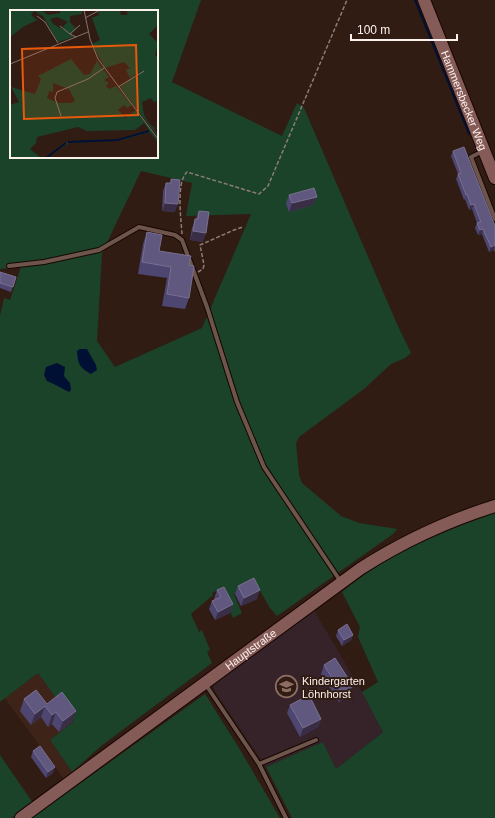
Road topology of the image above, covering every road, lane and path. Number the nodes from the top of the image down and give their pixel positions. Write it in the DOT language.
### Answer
graph roads {
  1 [pos="347,0"];
  2 [pos="424,0"];
  3 [pos="484,150"];
  4 [pos="495,178"];
  5 [pos="495,218"];
  6 [pos="243,227"];
  7 [pos="182,240"];
  8 [pos="9,266"];
  9 [pos="195,274"];
  10 [pos="495,506"];
  11 [pos="342,582"];
  12 [pos="204,682"];
  13 [pos="316,740"];
  14 [pos="258,764"];
  15 [pos="21,818"];
  16 [pos="286,818"];
  1 -- 7 [label="path"];
  2 -- 3 [label="street, Hammersbecker Weg"];
  3 -- 4 [label="street, Hammersbecker Weg"];
  3 -- 5 [label="lane"];
  6 -- 9 [label="path"];
  7 -- 8 [label="lane"];
  7 -- 9 [label="lane"];
  9 -- 11 [label="lane"];
  10 -- 11 [label="street, Hauptstraße"];
  11 -- 12 [label="street, Hauptstraße"];
  12 -- 14 [label="lane"];
  12 -- 15 [label="street, Hauptstraße"];
  13 -- 14 [label="lane"];
  14 -- 16 [label="lane"];
}
